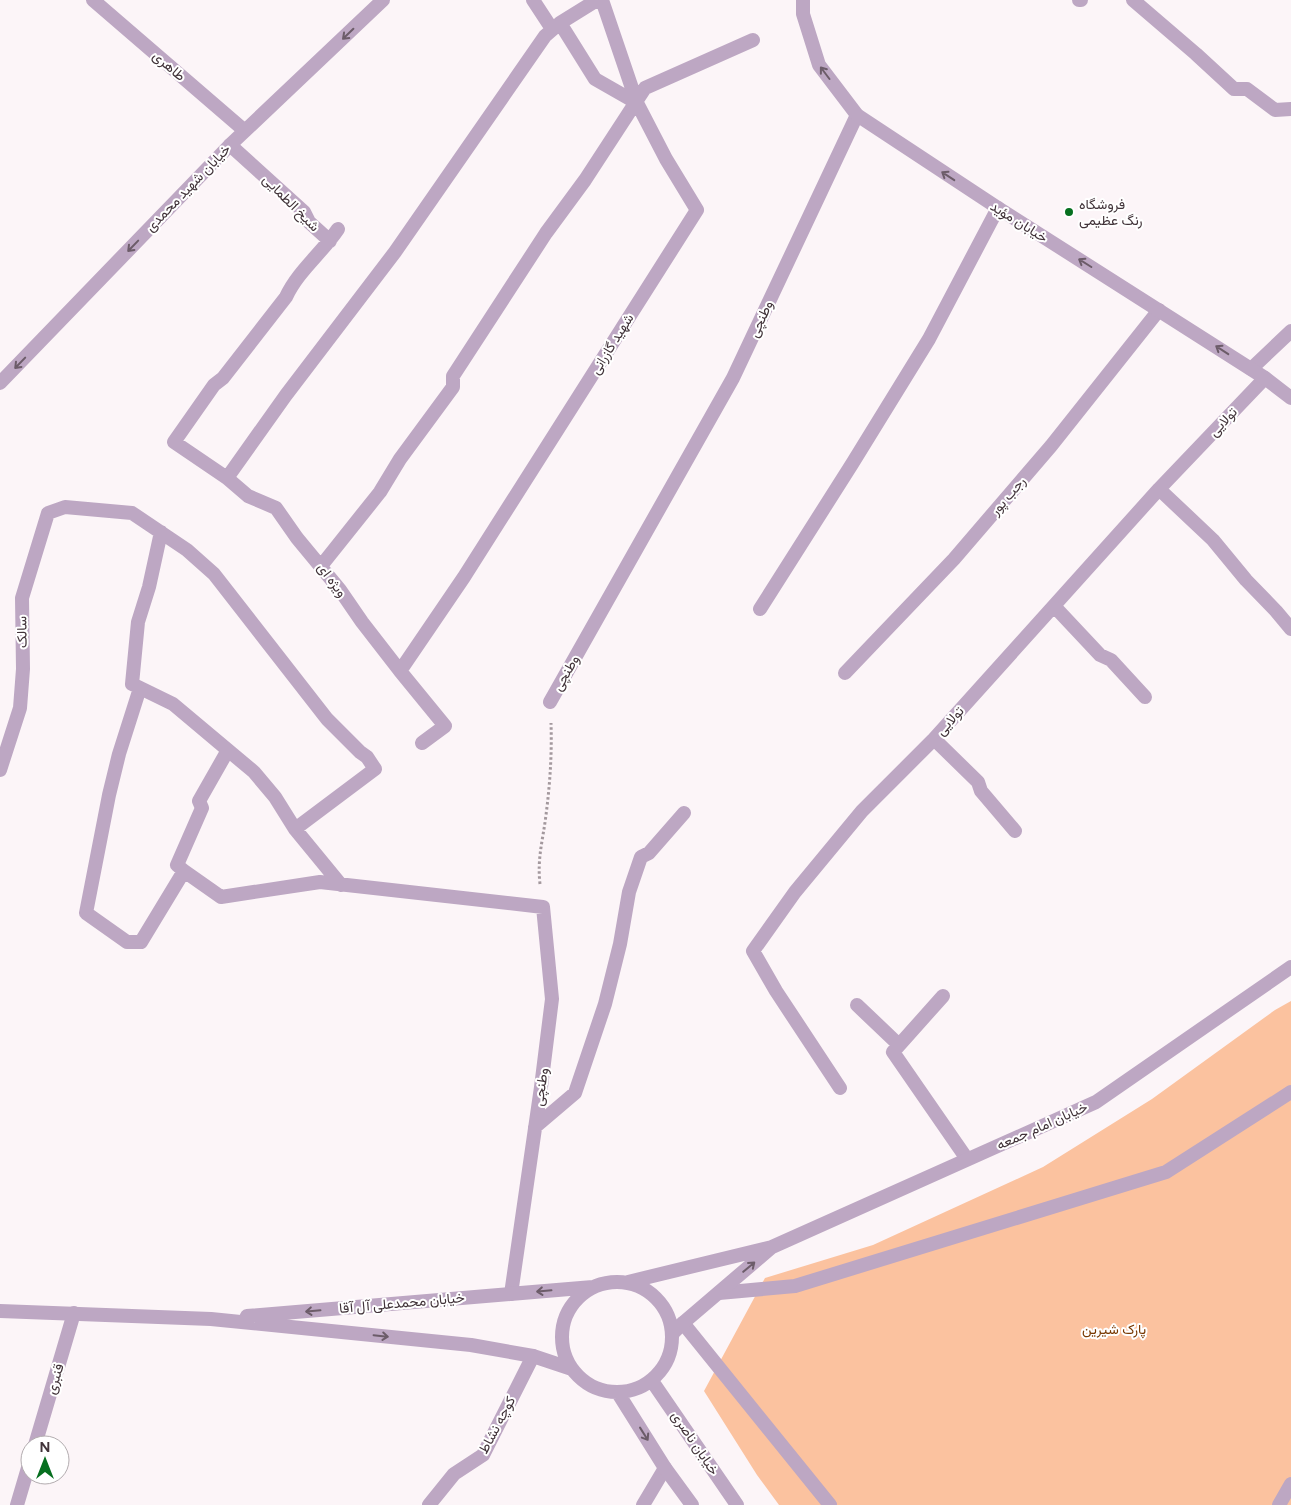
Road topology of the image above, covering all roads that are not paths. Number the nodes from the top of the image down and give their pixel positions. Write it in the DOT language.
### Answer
graph roads {
  1 [pos="93,0"];
  2 [pos="383,0"];
  3 [pos="533,0"];
  4 [pos="597,0"];
  5 [pos="602,0"];
  6 [pos="803,0"];
  7 [pos="1133,0"];
  8 [pos="556,26"];
  9 [pos="753,40"];
  10 [pos="637,103"];
  11 [pos="1291,109"];
  12 [pos="857,115"];
  13 [pos="246,131"];
  14 [pos="230,145"];
  15 [pos="998,208"];
  16 [pos="1159,310"];
  17 [pos="1291,331"];
  18 [pos="1251,369"];
  19 [pos="1265,378"];
  20 [pos="0,383"];
  21 [pos="1291,398"];
  22 [pos="174,442"];
  23 [pos="227,478"];
  24 [pos="1159,489"];
  25 [pos="161,532"];
  26 [pos="321,566"];
  27 [pos="1054,606"];
  28 [pos="760,609"];
  29 [pos="1291,629"];
  30 [pos="400,671"];
  31 [pos="845,673"];
  32 [pos="140,688"];
  33 [pos="1145,697"];
  34 [pos="550,702"];
  35 [pos="934,739"];
  36 [pos="422,743"];
  37 [pos="228,750"];
  38 [pos="0,770"];
  39 [pos="684,813"];
  40 [pos="295,829"];
  41 [pos="1016,831"];
  42 [pos="184,871"];
  43 [pos="341,884"];
  44 [pos="1291,967"];
  45 [pos="943,996"];
  46 [pos="857,1005"];
  47 [pos="899,1045"];
  48 [pos="840,1088"];
  49 [pos="1291,1092"];
  50 [pos="535,1127"];
  51 [pos="968,1159"];
  52 [pos="772,1248"];
  53 [pos="627,1282"];
  54 [pos="593,1287"];
  55 [pos="719,1292"];
  56 [pos="511,1294"];
  57 [pos="0,1310"];
  58 [pos="74,1313"];
  59 [pos="211,1319"];
  60 [pos="683,1323"];
  61 [pos="673,1334"];
  62 [pos="533,1356"];
  63 [pos="572,1369"];
  64 [pos="652,1380"];
  65 [pos="618,1393"];
  66 [pos="38,1435"];
  67 [pos="665,1468"];
  68 [pos="1291,1484"];
  69 [pos="23,1485"];
  70 [pos="17,1505"];
  71 [pos="429,1505"];
  72 [pos="643,1505"];
  73 [pos="692,1505"];
  74 [pos="737,1505"];
  75 [pos="830,1505"];
  76 [pos="1279,1505"];
  1 -- 13 [label="street, طاهری"];
  2 -- 13 [label="street, خیابان شهید محمدی, one-way"];
  3 -- 8 [label="street"];
  4 -- 8 [label="street"];
  5 -- 10 [label="street, شهید گازرانی"];
  12 -- 6 [label="street, خیابان مؤید, one-way"];
  7 -- 11 [label="street"];
  8 -- 10 [label="street"];
  8 -- 23 [label="street"];
  9 -- 10 [label="street"];
  10 -- 26 [label="street"];
  10 -- 30 [label="street, شهید گازرانی"];
  15 -- 12 [label="street, خیابان مؤید, one-way"];
  12 -- 34 [label="street, وطنچی"];
  13 -- 14 [label="street, خیابان شهید محمدی"];
  14 -- 20 [label="street, خیابان شهید محمدی, one-way"];
  14 -- 22 [label="street, شیخ الطمایی"];
  16 -- 15 [label="street, خیابان مؤید, one-way"];
  15 -- 28 [label="street"];
  18 -- 16 [label="street, خیابان مؤید, one-way"];
  16 -- 31 [label="street, رجب پور"];
  17 -- 18 [label="street"];
  18 -- 19 [label="street, خیابان مؤید"];
  19 -- 21 [label="street, خیابان مؤید"];
  19 -- 24 [label="street, تولایی"];
  22 -- 23 [label="street, ویژه ای"];
  23 -- 26 [label="street, ویژه ای"];
  24 -- 27 [label="street, تولایی"];
  24 -- 29 [label="street"];
  25 -- 32 [label="street"];
  25 -- 38 [label="street, سالک"];
  25 -- 40 [label="street"];
  26 -- 30 [label="street, ویژه ای"];
  27 -- 33 [label="street"];
  27 -- 35 [label="street, تولایی"];
  30 -- 36 [label="street, ویژه ای"];
  32 -- 37 [label="street"];
  32 -- 42 [label="street"];
  35 -- 41 [label="street"];
  35 -- 48 [label="street, تولایی"];
  37 -- 40 [label="street"];
  37 -- 42 [label="street"];
  39 -- 50 [label="street"];
  40 -- 43 [label="street"];
  42 -- 43 [label="street"];
  43 -- 50 [label="street, وطنچی"];
  44 -- 51 [label="street, خیابان امام جمعه"];
  45 -- 47 [label="street"];
  46 -- 47 [label="street"];
  47 -- 51 [label="street"];
  49 -- 55 [label="street"];
  50 -- 56 [label="street, وطنچی"];
  51 -- 52 [label="street, خیابان امام جمعه"];
  52 -- 53 [label="street, خیابان امام جمعه"];
  55 -- 52 [label="street, خیابان امام جمعه, one-way"];
  53 -- 54 [label="street"];
  53 -- 61 [label="street"];
  54 -- 56 [label="street, خیابان محمدعلی آل آقا, one-way"];
  54 -- 63 [label="street"];
  55 -- 60 [label="street, خیابان امام جمعه"];
  56 -- 59 [label="street, خیابان محمدعلی آل آقا, one-way"];
  57 -- 58 [label="street, خیابان محمدعلی آل آقا"];
  58 -- 59 [label="street, خیابان محمدعلی آل آقا"];
  58 -- 66 [label="street, قنبری"];
  59 -- 62 [label="street, خیابان محمدعلی آل آقا, one-way"];
  60 -- 61 [label="street, خیابان امام جمعه"];
  60 -- 75 [label="street"];
  61 -- 64 [label="street"];
  62 -- 63 [label="street, خیابان محمدعلی آل آقا"];
  62 -- 71 [label="street, کوچه نشاط"];
  63 -- 65 [label="street"];
  64 -- 65 [label="street"];
  64 -- 74 [label="street, خیابان ناصری"];
  65 -- 67 [label="street, one-way"];
  67 -- 72 [label="street"];
  67 -- 73 [label="street"];
  68 -- 76 [label="street"];
  69 -- 70 [label="street"];
}
